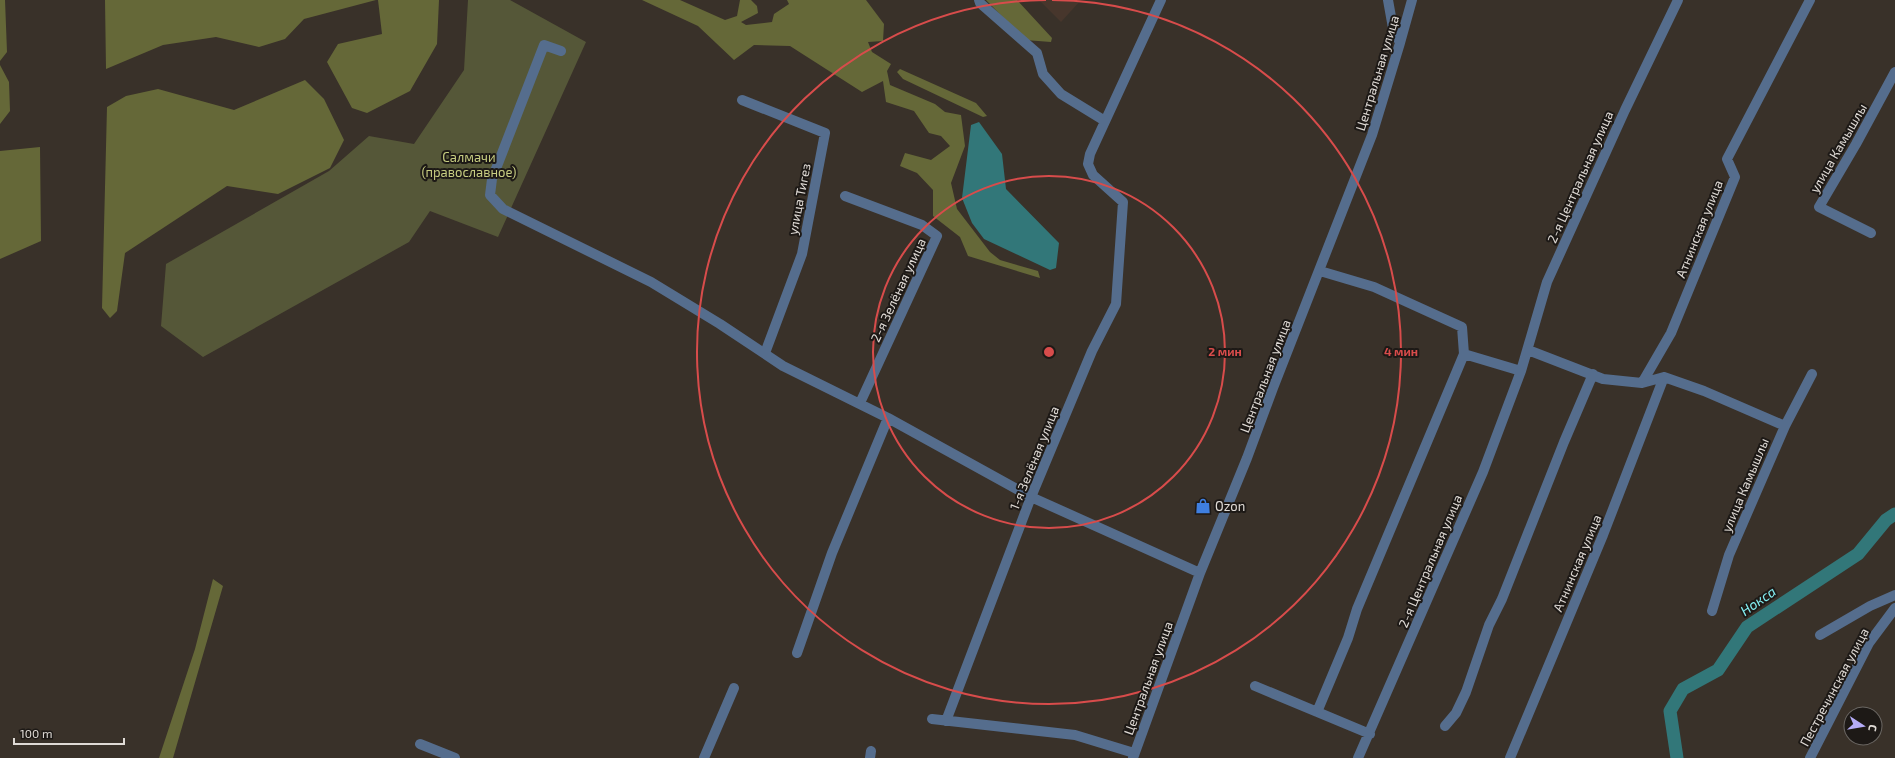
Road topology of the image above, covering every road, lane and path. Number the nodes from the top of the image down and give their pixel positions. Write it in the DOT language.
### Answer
graph roads {
  1 [pos="979,0"];
  2 [pos="1161,0"];
  3 [pos="1388,0"];
  4 [pos="1412,0"];
  5 [pos="1678,0"];
  6 [pos="1810,0"];
  7 [pos="1400,43"];
  8 [pos="561,51"];
  9 [pos="1895,72"];
  10 [pos="742,100"];
  11 [pos="1105,121"];
  12 [pos="845,196"];
  13 [pos="1871,232"];
  14 [pos="1320,271"];
  15 [pos="1528,350"];
  16 [pos="765,353"];
  17 [pos="1464,354"];
  18 [pos="1521,371"];
  19 [pos="1593,374"];
  20 [pos="1812,374"];
  21 [pos="1664,377"];
  22 [pos="1642,383"];
  23 [pos="860,403"];
  24 [pos="888,418"];
  25 [pos="1785,426"];
  26 [pos="1031,497"];
  27 [pos="1200,573"];
  28 [pos="1895,595"];
  29 [pos="1895,608"];
  30 [pos="1712,611"];
  31 [pos="1820,635"];
  32 [pos="797,654"];
  33 [pos="1255,686"];
  34 [pos="734,688"];
  35 [pos="1317,712"];
  36 [pos="932,719"];
  37 [pos="946,720"];
  38 [pos="1445,726"];
  39 [pos="1370,734"];
  40 [pos="420,744"];
  41 [pos="1134,756"];
  42 [pos="456,758"];
  43 [pos="704,758"];
  44 [pos="1358,758"];
  45 [pos="1510,758"];
  46 [pos="1810,758"];
  1 -- 11 [label="street"];
  2 -- 11 [label="street"];
  3 -- 7 [label="street"];
  4 -- 7 [label="street, Центральная улица"];
  5 -- 15 [label="street, 2-я Центральная улица"];
  6 -- 22 [label="street, Атнинская улица"];
  7 -- 14 [label="street, Центральная улица"];
  8 -- 16 [label="street"];
  9 -- 13 [label="street, улица Камышлы"];
  10 -- 16 [label="street, улица Тигез"];
  11 -- 26 [label="street, 1-я Зелёная улица"];
  12 -- 23 [label="street, 2-я Зелёная улица"];
  14 -- 17 [label="street"];
  14 -- 27 [label="street, Центральная улица"];
  15 -- 18 [label="street, 2-я Центральная улица"];
  15 -- 19 [label="street"];
  16 -- 23 [label="street"];
  17 -- 18 [label="street"];
  17 -- 35 [label="street"];
  18 -- 39 [label="street, 2-я Центральная улица"];
  19 -- 22 [label="street"];
  19 -- 38 [label="street"];
  20 -- 25 [label="street, улица Камышлы"];
  21 -- 22 [label="street"];
  21 -- 25 [label="street"];
  21 -- 45 [label="street, Атнинская улица"];
  23 -- 24 [label="street"];
  24 -- 26 [label="street"];
  24 -- 32 [label="street"];
  25 -- 30 [label="street, улица Камышлы"];
  26 -- 27 [label="street"];
  26 -- 37 [label="street, 1-я Зелёная улица"];
  27 -- 41 [label="street, Центральная улица"];
  28 -- 31 [label="street"];
  29 -- 46 [label="street, Пестречинская улица"];
  33 -- 35 [label="street"];
  34 -- 43 [label="street"];
  35 -- 39 [label="street"];
  36 -- 37 [label="street"];
  37 -- 41 [label="street"];
  39 -- 44 [label="street, 2-я Центральная улица"];
  40 -- 42 [label="street"];
}
